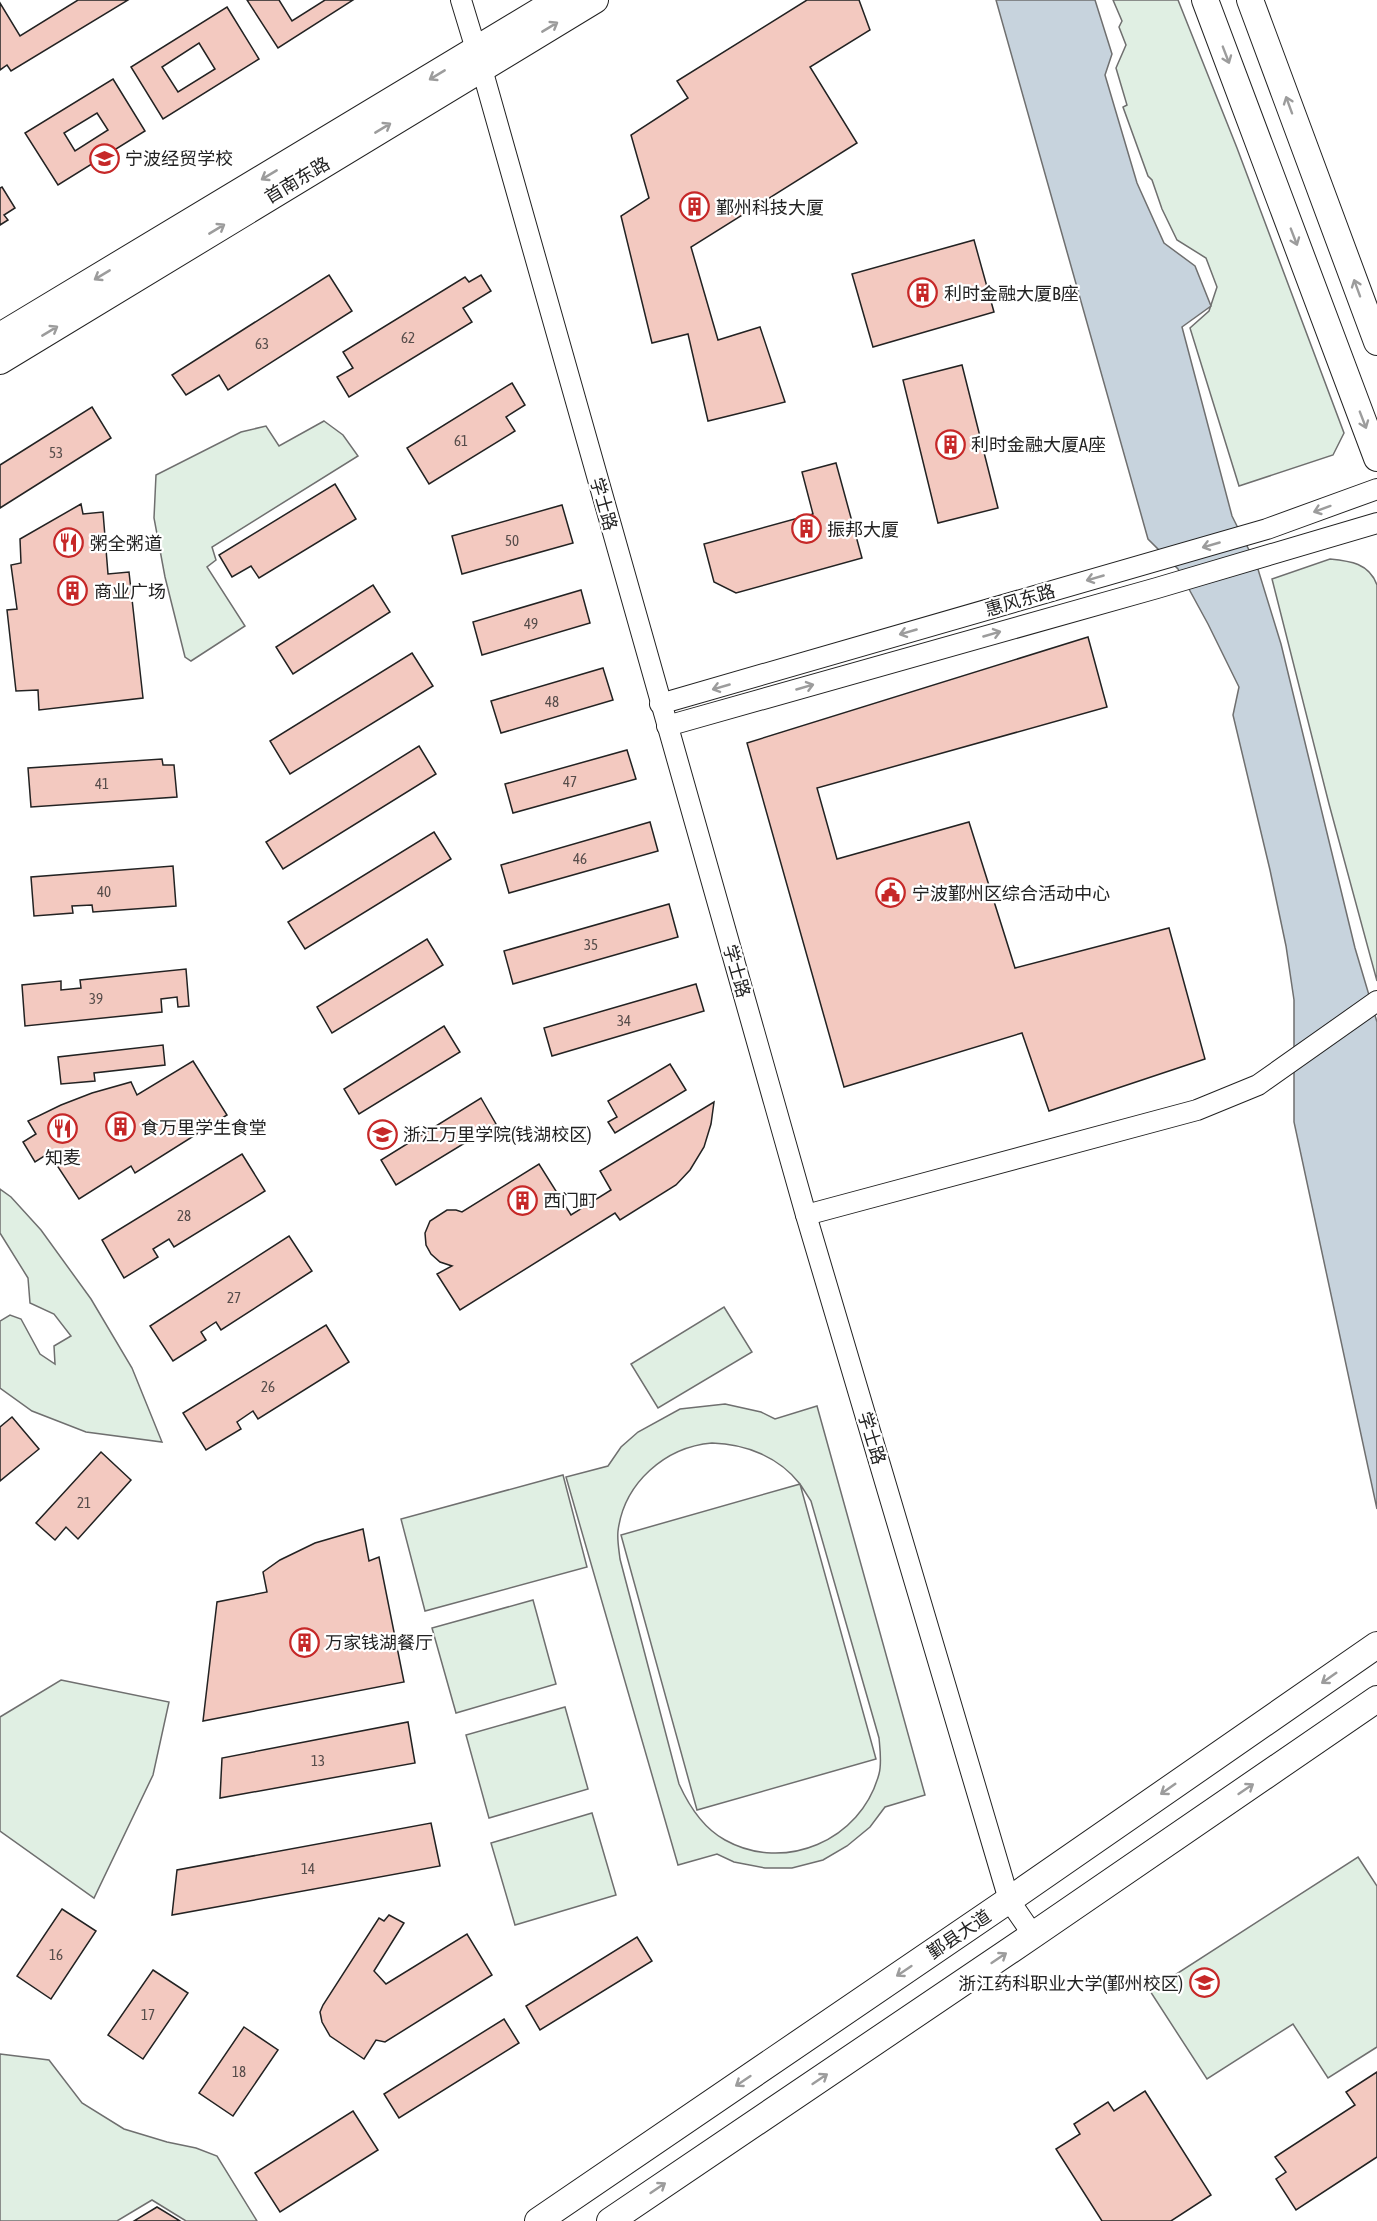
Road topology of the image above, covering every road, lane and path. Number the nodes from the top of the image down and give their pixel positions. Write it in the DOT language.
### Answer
graph roads {
  1 [pos="461,0"];
  2 [pos="558,0"];
  3 [pos="595,0"];
  4 [pos="1205,0"];
  5 [pos="1250,0"];
  6 [pos="479,60"];
  7 [pos="0,336"];
  8 [pos="1377,342"];
  9 [pos="0,361"];
  10 [pos="1377,458"];
  11 [pos="1377,489"];
  12 [pos="1377,523"];
  13 [pos="660,704"];
  14 [pos="668,726"];
  15 [pos="1377,1001"];
  16 [pos="806,1215"];
  17 [pos="1377,1645"];
  18 [pos="1377,1699"];
  19 [pos="1009,1900"];
  20 [pos="1033,1935"];
  21 [pos="538,2221"];
  22 [pos="610,2221"];
  1 -- 6 [label="street, 学士路"];
  2 -- 6 [label="main road, 首南东路"];
  6 -- 3 [label="main road, 首南东路, one-way"];
  4 -- 10 [label="main road, one-way"];
  8 -- 5 [label="main road, one-way"];
  6 -- 7 [label="main road, 首南东路, one-way"];
  9 -- 6 [label="main road, 首南东路, one-way"];
  6 -- 13 [label="street, 学士路"];
  11 -- 13 [label="street, 惠风东路, one-way"];
  14 -- 12 [label="street, 惠风东路, one-way"];
  13 -- 14 [label="street, 学士路"];
  14 -- 16 [label="street, 学士路"];
  15 -- 16 [label="street"];
  16 -- 19 [label="street, 学士路"];
  17 -- 19 [label="main road, 鄞县大道, one-way"];
  20 -- 18 [label="main road, one-way"];
  19 -- 20 [label="street, 学士路"];
  19 -- 21 [label="main road, 鄞县大道, one-way"];
  22 -- 20 [label="main road, one-way"];
}
